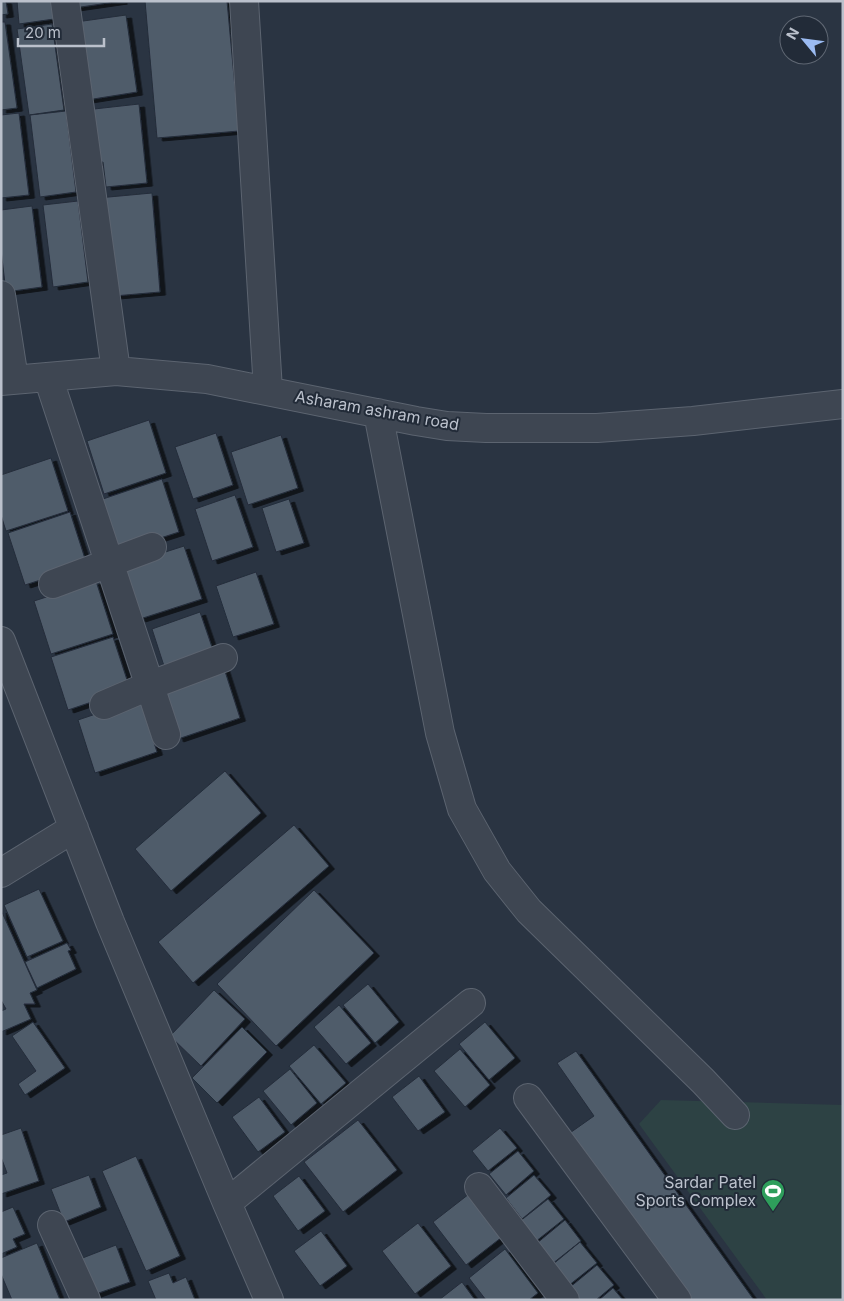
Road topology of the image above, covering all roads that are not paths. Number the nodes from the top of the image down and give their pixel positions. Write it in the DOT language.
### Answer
graph roads {
  1 [pos="65,1"];
  2 [pos="244,1"];
  3 [pos="1,295"];
  4 [pos="116,371"];
  5 [pos="48,377"];
  6 [pos="8,380"];
  7 [pos="268,390"];
  8 [pos="843,404"];
  9 [pos="378,413"];
  10 [pos="152,547"];
  11 [pos="109,563"];
  12 [pos="53,584"];
  13 [pos="1,640"];
  14 [pos="224,658"];
  15 [pos="151,685"];
  16 [pos="104,705"];
  17 [pos="166,735"];
  18 [pos="74,828"];
  19 [pos="1,873"];
  20 [pos="471,1003"];
  21 [pos="528,1098"];
  22 [pos="735,1115"];
  23 [pos="479,1187"];
  24 [pos="226,1203"];
  25 [pos="52,1225"];
  26 [pos="86,1300"];
  27 [pos="269,1300"];
  28 [pos="565,1300"];
  29 [pos="676,1300"];
  1 -- 4 [label="street"];
  2 -- 7 [label="street"];
  3 -- 6 [label="street"];
  4 -- 5 [label="street, Asharam ashram road"];
  4 -- 7 [label="street, Asharam ashram road"];
  5 -- 6 [label="street, Asharam ashram road"];
  5 -- 11 [label="street"];
  7 -- 9 [label="street, Asharam ashram road"];
  8 -- 9 [label="street, Asharam ashram road"];
  9 -- 22 [label="street"];
  10 -- 11 [label="street"];
  11 -- 12 [label="street"];
  11 -- 15 [label="street"];
  13 -- 18 [label="street"];
  14 -- 15 [label="street"];
  15 -- 16 [label="street"];
  15 -- 17 [label="street"];
  18 -- 19 [label="street"];
  18 -- 24 [label="street"];
  20 -- 24 [label="street"];
  21 -- 29 [label="street"];
  23 -- 28 [label="street"];
  24 -- 27 [label="street"];
  25 -- 26 [label="street"];
}
